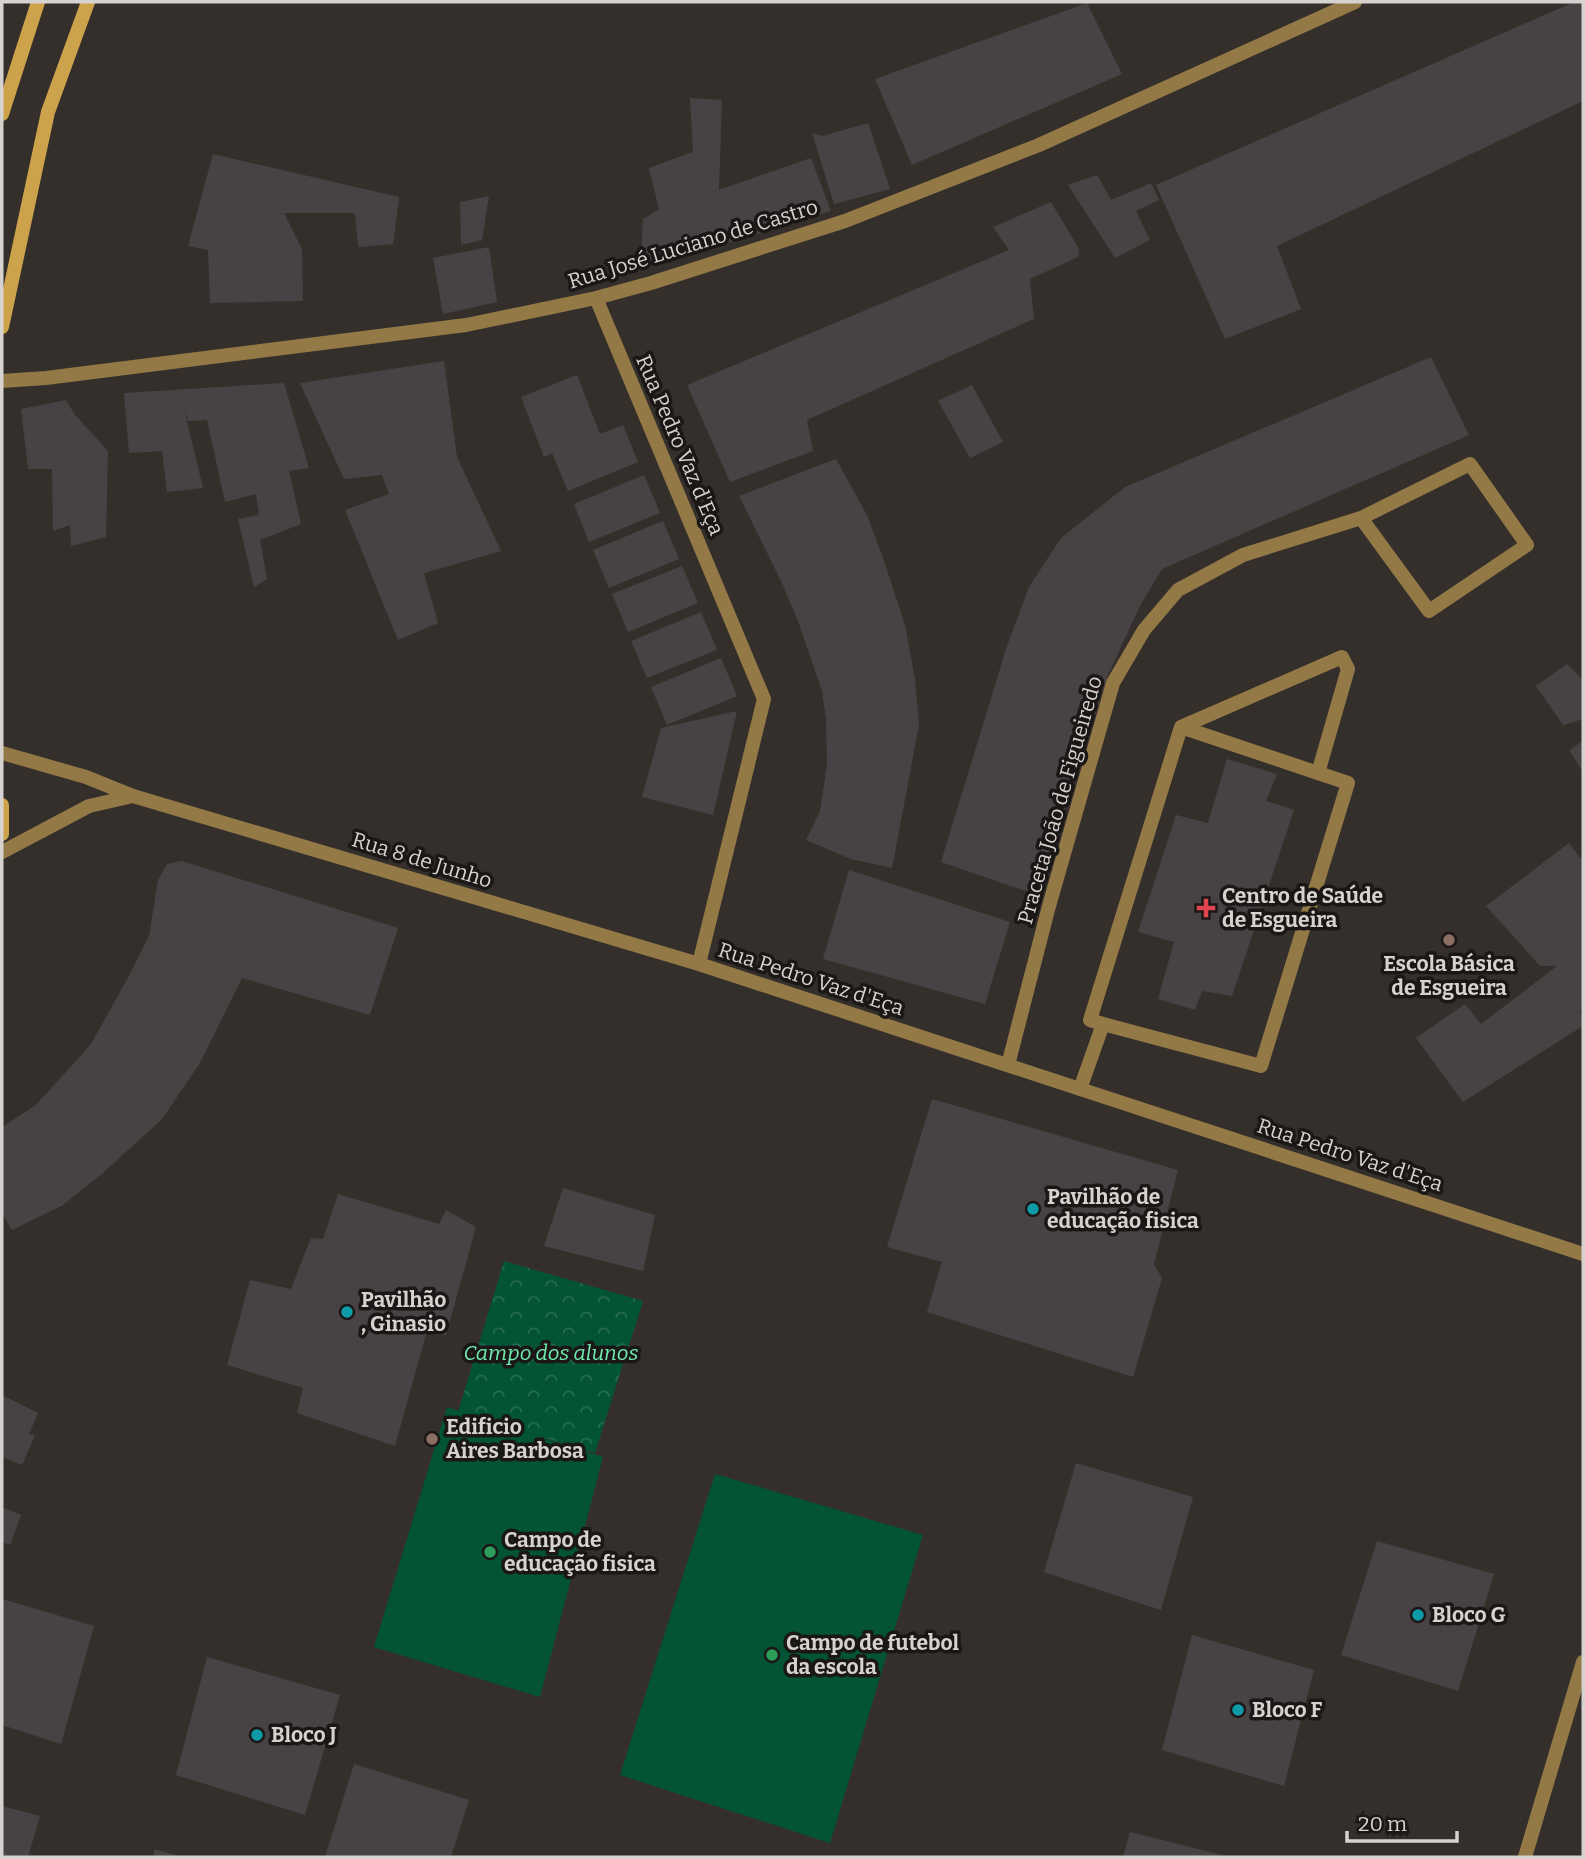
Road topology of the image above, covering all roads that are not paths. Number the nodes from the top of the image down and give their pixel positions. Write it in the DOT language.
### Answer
graph roads {
  1 [pos="38,2"];
  2 [pos="88,2"];
  3 [pos="1355,2"];
  4 [pos="2,114"];
  5 [pos="596,298"];
  6 [pos="2,327"];
  7 [pos="2,381"];
  8 [pos="1361,518"];
  9 [pos="1181,727"];
  10 [pos="2,753"];
  11 [pos="1318,774"];
  12 [pos="133,796"];
  13 [pos="2,805"];
  14 [pos="2,834"];
  15 [pos="2,852"];
  16 [pos="699,964"];
  17 [pos="1103,1024"];
  18 [pos="1007,1065"];
  19 [pos="1080,1089"];
  20 [pos="1583,1254"];
  21 [pos="1583,1661"];
  22 [pos="1525,1857"];
  1 -- 4 [label="main road"];
  2 -- 6 [label="main road"];
  3 -- 5 [label="street, Rua José Luciano de Castro"];
  5 -- 7 [label="street, Rua José Luciano de Castro"];
  5 -- 16 [label="street, Rua Pedro Vaz d'Eça"];
  8 -- 8 [label="street, Praceta João de Figueiredo"];
  8 -- 18 [label="street, Praceta João de Figueiredo"];
  9 -- 11 [label="street"];
  9 -- 11 [label="street"];
  9 -- 17 [label="street"];
  10 -- 12 [label="street, Rua 8 de Junho"];
  11 -- 17 [label="street"];
  12 -- 15 [label="street, Rua 8 de Junho"];
  12 -- 16 [label="street, Rua 8 de Junho"];
  13 -- 14 [label="main road"];
  16 -- 18 [label="street, Rua Pedro Vaz d'Eça"];
  17 -- 19 [label="street"];
  18 -- 19 [label="street, Rua Pedro Vaz d'Eça"];
  19 -- 20 [label="street, Rua Pedro Vaz d'Eça"];
  21 -- 22 [label="street"];
}
